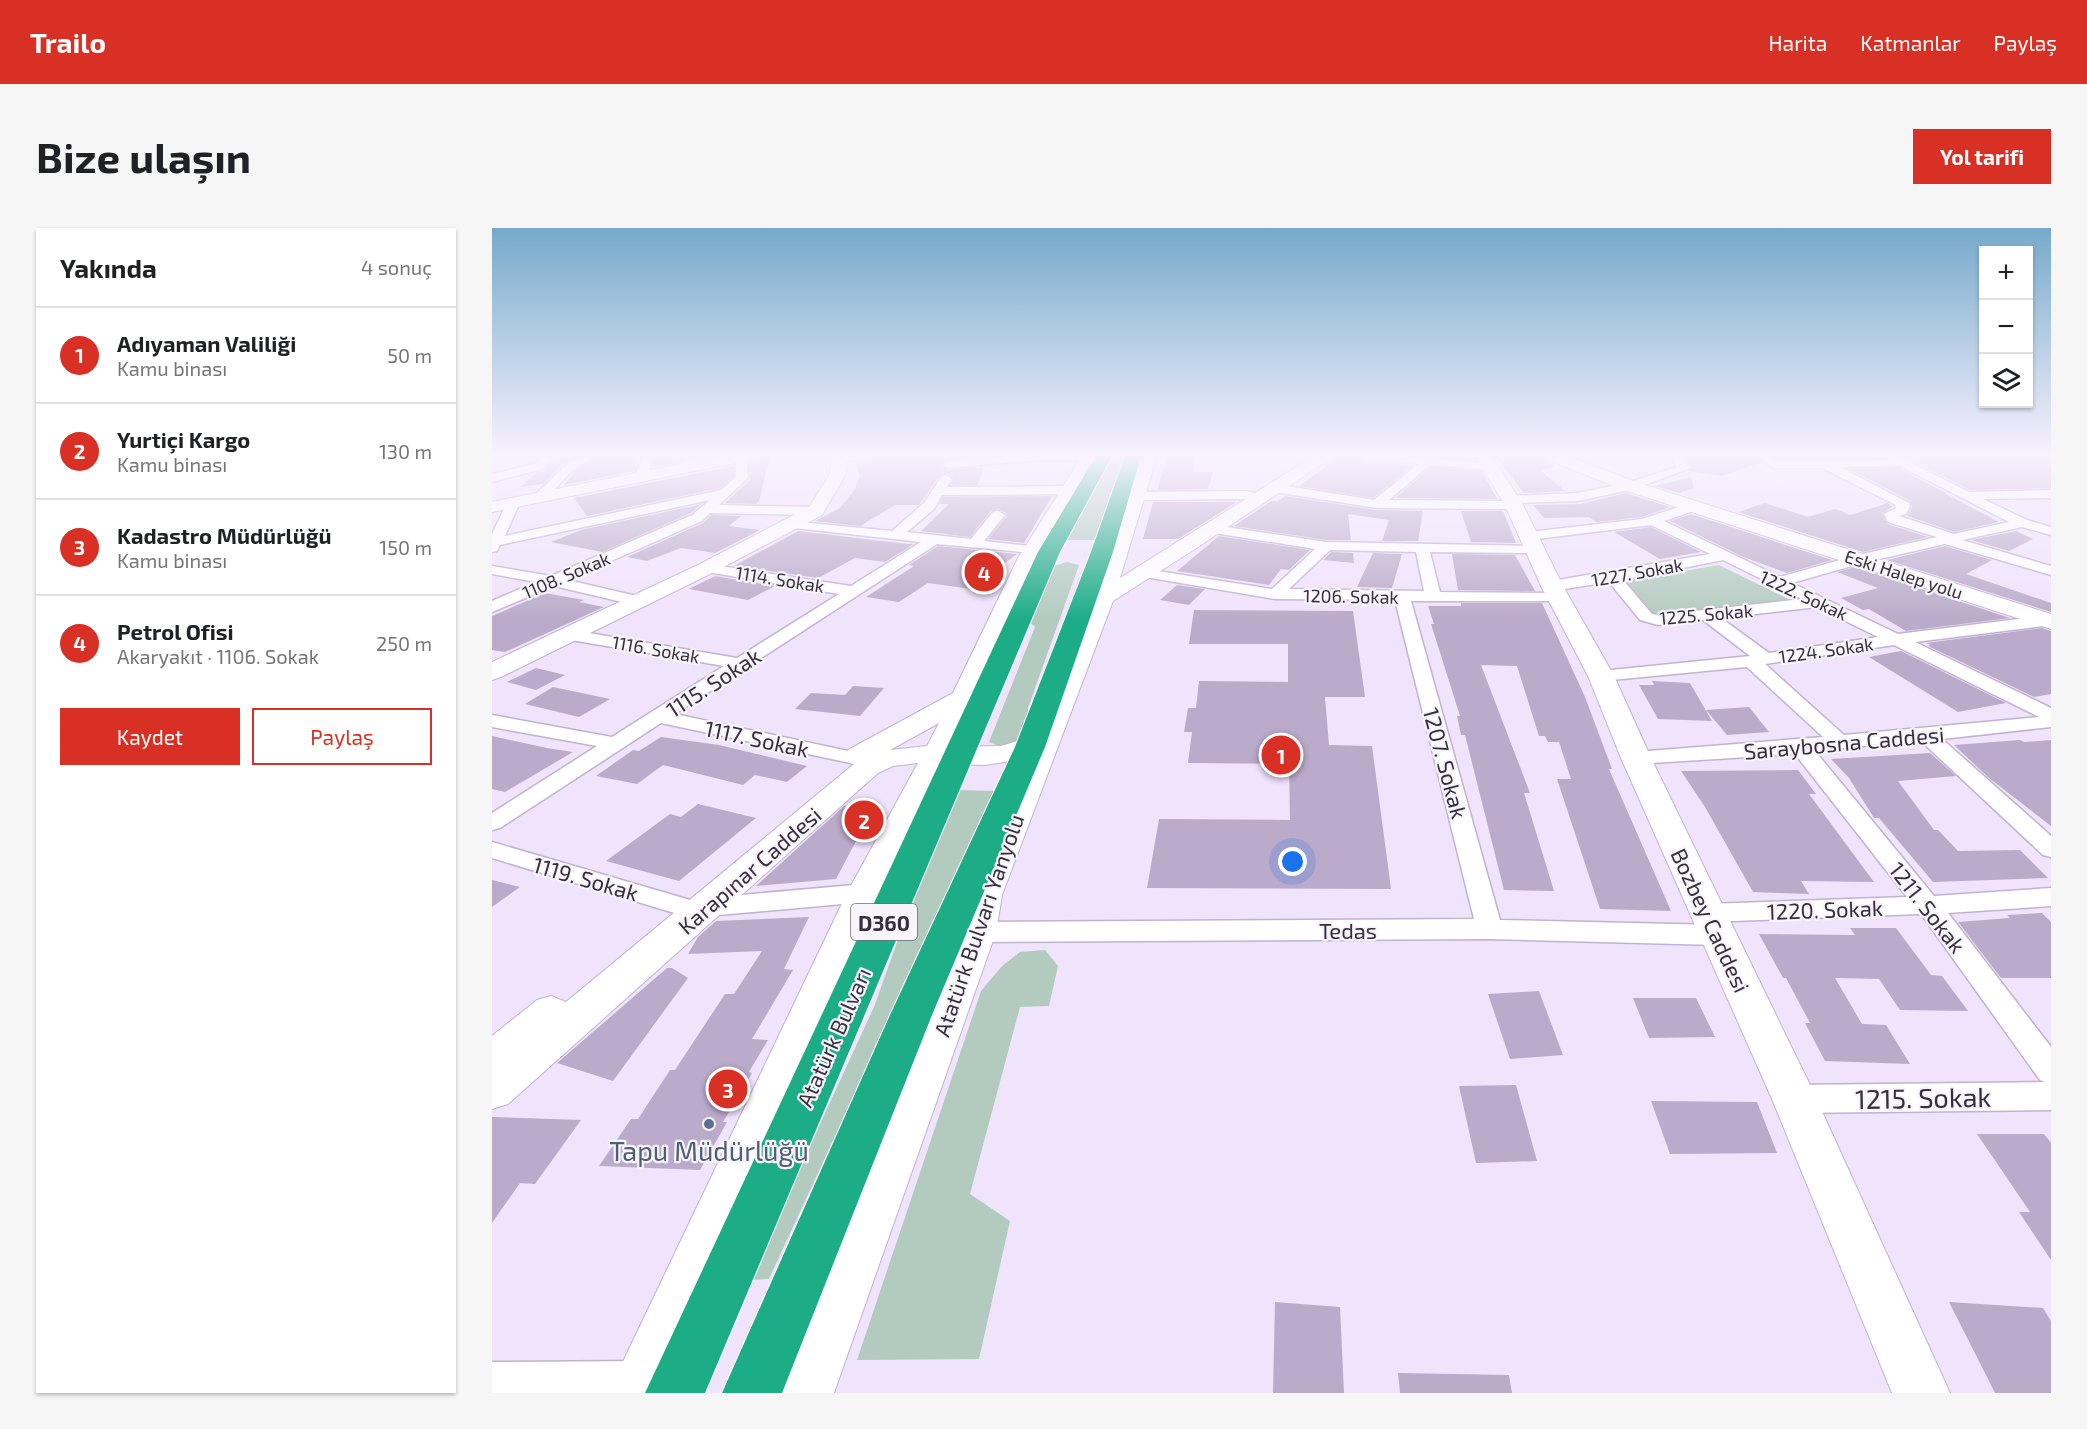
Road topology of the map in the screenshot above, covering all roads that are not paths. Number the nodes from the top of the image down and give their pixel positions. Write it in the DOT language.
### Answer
graph roads {
  1 [pos="509,510"];
  2 [pos="643,510"];
  3 [pos="652,510"];
  4 [pos="706,510"];
  5 [pos="923,510"];
  6 [pos="1079,510"];
  7 [pos="1101,510"];
  8 [pos="1114,510"];
  9 [pos="1127,510"];
  10 [pos="1241,510"];
  11 [pos="1426,510"];
  12 [pos="1515,510"];
  13 [pos="1549,510"];
  14 [pos="1682,510"];
  15 [pos="1708,510"];
  16 [pos="1901,510"];
  17 [pos="1997,510"];
  18 [pos="816,511"];
  19 [pos="703,513"];
  20 [pos="998,515"];
  21 [pos="1654,521"];
  22 [pos="1522,523"];
  23 [pos="2022,523"];
  24 [pos="582,524"];
  25 [pos="795,524"];
  26 [pos="2047,528"];
  27 [pos="1213,529"];
  28 [pos="895,535"];
  29 [pos="1948,538"];
  30 [pos="934,540"];
  31 [pos="974,544"];
  32 [pos="494,545"];
  33 [pos="1326,546"];
  34 [pos="1422,548"];
  35 [pos="1099,553"];
  36 [pos="1722,556"];
  37 [pos="1859,559"];
  38 [pos="492,560"];
  39 [pos="707,568"];
  40 [pos="492,570"];
  41 [pos="2051,571"];
  42 [pos="1613,577"];
  43 [pos="554,581"];
  44 [pos="1778,582"];
  45 [pos="852,591"];
  46 [pos="1555,592"];
  47 [pos="1275,594"];
  48 [pos="1402,597"];
  49 [pos="1433,597"];
  50 [pos="639,601"];
  51 [pos="1819,602"];
  52 [pos="492,607"];
  53 [pos="1707,615"];
  54 [pos="2050,621"];
  55 [pos="571,634"];
  56 [pos="1898,639"];
  57 [pos="1759,660"];
  58 [pos="741,664"];
  59 [pos="492,672"];
  60 [pos="1601,676"];
  61 [pos="979,689"];
  62 [pos="2051,715"];
  63 [pos="659,717"];
  64 [pos="492,721"];
  65 [pos="2051,721"];
  66 [pos="1925,734"];
  67 [pos="1839,741"];
  68 [pos="617,744"];
  69 [pos="1038,744"];
  70 [pos="1801,747"];
  71 [pos="947,756"];
  72 [pos="855,758"];
  73 [pos="1636,758"];
  74 [pos="492,823"];
  75 [pos="2051,849"];
  76 [pos="492,850"];
  77 [pos="865,893"];
  78 [pos="2051,897"];
  79 [pos="694,906"];
  80 [pos="1928,906"];
  81 [pos="1712,924"];
  82 [pos="1489,929"];
  83 [pos="978,932"];
  84 [pos="492,1061"];
  85 [pos="2051,1071"];
  86 [pos="492,1090"];
  87 [pos="2051,1096"];
  88 [pos="1794,1099"];
  89 [pos="492,1382"];
  90 [pos="651,1389"];
  91 [pos="752,1393"];
  92 [pos="804,1393"];
  93 [pos="1921,1393"];
  1 -- 32 [label="street"];
  2 -- 24 [label="street"];
  3 -- 19 [label="street"];
  4 -- 19 [label="street, 1108. Sokak"];
  5 -- 28 [label="street"];
  6 -- 35 [label="street, Atatürk Bulvarı Yanyolu"];
  7 -- 35 [label="highway, Atatürk Bulvarı / D360"];
  8 -- 35 [label="highway, Atatürk Bulvarı / D360"];
  9 -- 35 [label="street, Atatürk Bulvarı Yanyolu"];
  10 -- 27 [label="street"];
  11 -- 22 [label="street"];
  12 -- 22 [label="street, Bozbey Caddesi"];
  13 -- 22 [label="street"];
  14 -- 21 [label="street"];
  15 -- 37 [label="street, Eski Halep yolu"];
  16 -- 29 [label="street"];
  17 -- 23 [label="street"];
  18 -- 19 [label="street"];
  18 -- 25 [label="street"];
  19 -- 43 [label="street, 1108. Sokak"];
  20 -- 31 [label="street"];
  21 -- 22 [label="street"];
  21 -- 36 [label="street, 1222. Sokak"];
  22 -- 34 [label="street"];
  22 -- 46 [label="street, Bozbey Caddesi"];
  23 -- 26 [label="street"];
  23 -- 29 [label="street"];
  24 -- 32 [label="street"];
  24 -- 38 [label="street"];
  25 -- 28 [label="street, 1206. Sokak"];
  25 -- 39 [label="street"];
  27 -- 33 [label="street"];
  27 -- 35 [label="street"];
  28 -- 30 [label="street, 1206. Sokak"];
  29 -- 37 [label="street"];
  29 -- 41 [label="street"];
  30 -- 31 [label="street, 1206. Sokak"];
  30 -- 45 [label="street, 1115. Sokak"];
  31 -- 35 [label="street, 1206. Sokak"];
  33 -- 34 [label="street"];
  33 -- 47 [label="street"];
  34 -- 49 [label="street"];
  35 -- 47 [label="street, 1206. Sokak"];
  35 -- 61 [label="highway, Atatürk Bulvarı / D360"];
  35 -- 69 [label="highway, Atatürk Bulvarı / D360"];
  35 -- 69 [label="street, Atatürk Bulvarı Yanyolu"];
  36 -- 42 [label="street, 1227. Sokak"];
  36 -- 44 [label="street, 1222. Sokak"];
  37 -- 44 [label="street"];
  37 -- 54 [label="street, Eski Halep yolu"];
  39 -- 45 [label="street, 1114. Sokak"];
  39 -- 50 [label="street"];
  40 -- 43 [label="street"];
  42 -- 46 [label="street, 1227. Sokak"];
  42 -- 53 [label="street, 1225. Sokak"];
  43 -- 50 [label="street"];
  43 -- 52 [label="street, 1108. Sokak"];
  44 -- 51 [label="street, 1222. Sokak"];
  45 -- 58 [label="street, 1115. Sokak"];
  46 -- 49 [label="street, 1206. Sokak"];
  46 -- 60 [label="street, Bozbey Caddesi"];
  47 -- 48 [label="street, 1206. Sokak"];
  48 -- 49 [label="street, 1206. Sokak"];
  48 -- 82 [label="street, 1207. Sokak"];
  50 -- 55 [label="street"];
  51 -- 53 [label="street, 1225. Sokak"];
  51 -- 56 [label="street, 1222. Sokak"];
  53 -- 57 [label="street"];
  54 -- 56 [label="street, 1224. Sokak"];
  55 -- 58 [label="street, 1116. Sokak"];
  55 -- 59 [label="street"];
  56 -- 57 [label="street, 1224. Sokak"];
  56 -- 62 [label="street, 1222. Sokak"];
  57 -- 60 [label="street, 1224. Sokak"];
  57 -- 67 [label="street"];
  58 -- 63 [label="street, 1115. Sokak"];
  60 -- 73 [label="street, Bozbey Caddesi"];
  61 -- 71 [label="highway, Atatürk Bulvarı / D360"];
  61 -- 72 [label="street, Karapınar Caddesi"];
  63 -- 68 [label="street, 1115. Sokak"];
  63 -- 72 [label="street, 1117. Sokak"];
  64 -- 68 [label="street"];
  65 -- 66 [label="street, Saraybosna Caddesi"];
  66 -- 67 [label="street, Saraybosna Caddesi"];
  66 -- 75 [label="street"];
  67 -- 70 [label="street, Saraybosna Caddesi"];
  68 -- 74 [label="street, 1115. Sokak"];
  69 -- 71 [label="street, Karapınar Caddesi"];
  69 -- 83 [label="street, Atatürk Bulvarı Yanyolu"];
  69 -- 91 [label="highway, Atatürk Bulvarı / D360"];
  70 -- 73 [label="street, Saraybosna Caddesi"];
  70 -- 80 [label="street, 1211. Sokak"];
  71 -- 77 [label="street"];
  71 -- 79 [label="street, Karapınar Caddesi"];
  71 -- 90 [label="highway, Atatürk Bulvarı / D360"];
  72 -- 79 [label="street, Karapınar Caddesi"];
  73 -- 81 [label="street, Bozbey Caddesi"];
  76 -- 79 [label="street, 1119. Sokak"];
  77 -- 79 [label="street"];
  77 -- 90 [label="street"];
  78 -- 80 [label="street, 1220. Sokak"];
  79 -- 84 [label="street, Karapınar Caddesi"];
  79 -- 86 [label="street, Karapınar Caddesi"];
  80 -- 81 [label="street, 1220. Sokak"];
  80 -- 85 [label="street, 1211. Sokak"];
  81 -- 82 [label="street, Tedas"];
  81 -- 88 [label="street, Bozbey Caddesi"];
  82 -- 83 [label="street, Tedas"];
  83 -- 92 [label="street, Atatürk Bulvarı Yanyolu"];
  87 -- 88 [label="street, 1215. Sokak"];
  88 -- 93 [label="street, Bozbey Caddesi"];
  89 -- 90 [label="street"];
}
